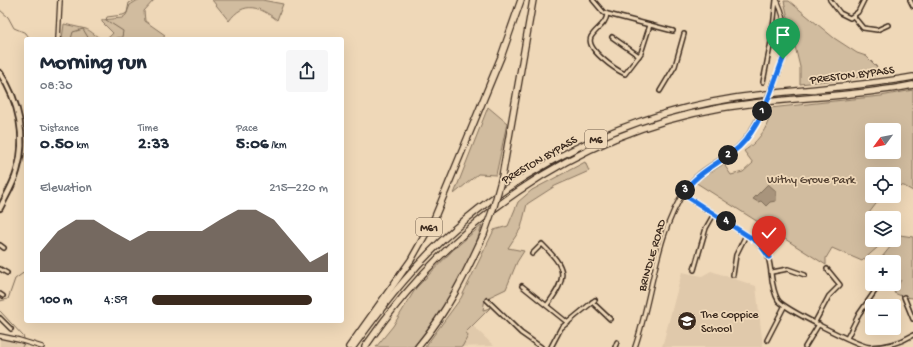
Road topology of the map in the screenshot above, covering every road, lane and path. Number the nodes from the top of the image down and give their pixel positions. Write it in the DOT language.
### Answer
graph roads {
  1 [pos="60,0"];
  2 [pos="521,0"];
  3 [pos="533,0"];
  4 [pos="593,0"];
  5 [pos="776,0"];
  6 [pos="830,0"];
  7 [pos="864,0"];
  8 [pos="910,0"];
  9 [pos="913,6"];
  10 [pos="607,14"];
  11 [pos="783,15"];
  12 [pos="854,17"];
  13 [pos="774,18"];
  14 [pos="650,26"];
  15 [pos="888,26"];
  16 [pos="673,31"];
  17 [pos="684,34"];
  18 [pos="58,37"];
  19 [pos="612,38"];
  20 [pos="639,56"];
  21 [pos="0,74"];
  22 [pos="913,77"];
  23 [pos="763,82"];
  24 [pos="913,85"];
  25 [pos="660,91"];
  26 [pos="23,138"];
  27 [pos="683,194"];
  28 [pos="0,208"];
  29 [pos="714,214"];
  30 [pos="746,235"];
  31 [pos="0,245"];
  32 [pos="4,248"];
  33 [pos="532,254"];
  34 [pos="0,269"];
  35 [pos="827,269"];
  36 [pos="694,270"];
  37 [pos="772,272"];
  38 [pos="7,273"];
  39 [pos="733,274"];
  40 [pos="805,274"];
  41 [pos="530,284"];
  42 [pos="522,286"];
  43 [pos="526,288"];
  44 [pos="875,291"];
  45 [pos="904,297"];
  46 [pos="487,300"];
  47 [pos="547,305"];
  48 [pos="784,307"];
  49 [pos="0,318"];
  50 [pos="610,319"];
  51 [pos="913,319"];
  52 [pos="568,323"];
  53 [pos="817,323"];
  54 [pos="12,329"];
  55 [pos="913,335"];
  56 [pos="0,336"];
  57 [pos="847,338"];
  58 [pos="767,340"];
  59 [pos="617,342"];
  60 [pos="42,347"];
  61 [pos="349,347"];
  62 [pos="354,347"];
  63 [pos="365,347"];
  64 [pos="418,347"];
  65 [pos="541,347"];
  66 [pos="551,347"];
  67 [pos="615,347"];
  68 [pos="635,347"];
  69 [pos="805,347"];
  1 -- 18 [label="street"];
  2 -- 61 [label="highway, M61"];
  3 -- 64 [label="highway, bridge"];
  4 -- 10 [label="street"];
  5 -- 11 [label="street, BRINDLE ROAD"];
  5 -- 13 [label="street, BRINDLE ROAD"];
  6 -- 12 [label="street"];
  7 -- 12 [label="street"];
  8 -- 9 [label="street"];
  10 -- 14 [label="street"];
  10 -- 20 [label="street"];
  11 -- 13 [label="street"];
  11 -- 27 [label="street, BRINDLE ROAD, bridge"];
  12 -- 15 [label="street"];
  13 -- 23 [label="street, BRINDLE ROAD"];
  14 -- 16 [label="street"];
  14 -- 20 [label="street"];
  17 -- 25 [label="street"];
  19 -- 20 [label="street"];
  21 -- 26 [label="main road"];
  22 -- 62 [label="highway, PRESTON BYPASS / M6"];
  24 -- 63 [label="highway, PRESTON BYPASS / M6"];
  26 -- 28 [label="main road"];
  27 -- 29 [label="street"];
  27 -- 68 [label="street, BRINDLE ROAD"];
  29 -- 30 [label="street"];
  29 -- 36 [label="street"];
  30 -- 37 [label="street"];
  30 -- 39 [label="street"];
  31 -- 32 [label="street"];
  33 -- 47 [label="street"];
  34 -- 38 [label="street"];
  35 -- 53 [label="street"];
  37 -- 40 [label="street"];
  37 -- 48 [label="street"];
  41 -- 43 [label="street"];
  42 -- 43 [label="street"];
  43 -- 47 [label="street"];
  44 -- 57 [label="street"];
  45 -- 51 [label="street"];
  46 -- 65 [label="street"];
  47 -- 52 [label="street"];
  48 -- 53 [label="street"];
  48 -- 58 [label="street"];
  49 -- 54 [label="street"];
  50 -- 52 [label="street"];
  52 -- 66 [label="street"];
  53 -- 57 [label="street"];
  53 -- 69 [label="street"];
  55 -- 57 [label="street"];
  56 -- 60 [label="street"];
  59 -- 67 [label="street"];
}
